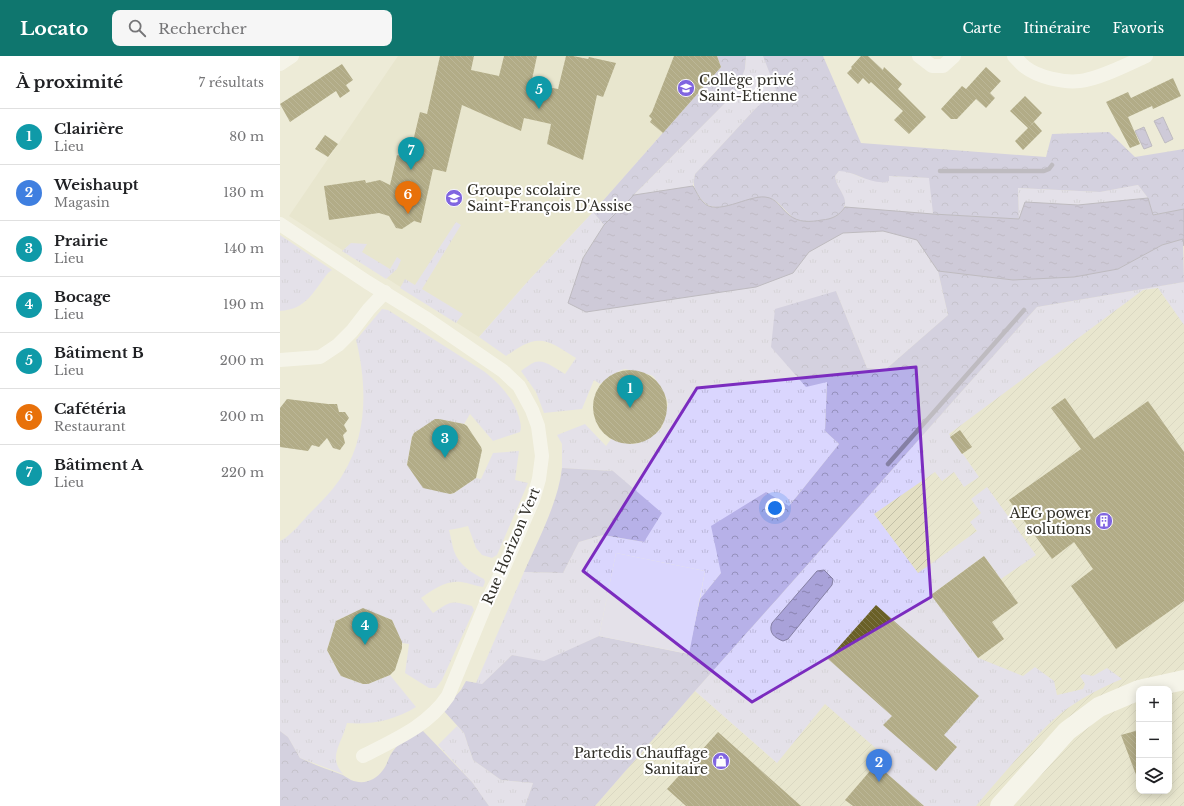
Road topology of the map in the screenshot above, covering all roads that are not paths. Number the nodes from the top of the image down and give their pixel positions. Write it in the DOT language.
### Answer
graph roads {
  1 [pos="292,56"];
  2 [pos="919,56"];
  3 [pos="954,56"];
  4 [pos="1014,56"];
  5 [pos="1146,56"];
  6 [pos="280,64"];
  7 [pos="280,224"];
  8 [pos="384,292"];
  9 [pos="280,360"];
  10 [pos="1184,680"];
  11 [pos="1157,686"];
  12 [pos="1136,691"];
  13 [pos="363,756"];
  14 [pos="1000,806"];
  1 -- 6 [label="street"];
  2 -- 3 [label="street"];
  4 -- 5 [label="street"];
  7 -- 8 [label="street, Rue Horizon Vert"];
  8 -- 9 [label="street"];
  8 -- 13 [label="street, Rue Horizon Vert"];
  10 -- 11 [label="street"];
  12 -- 14 [label="street"];
}
